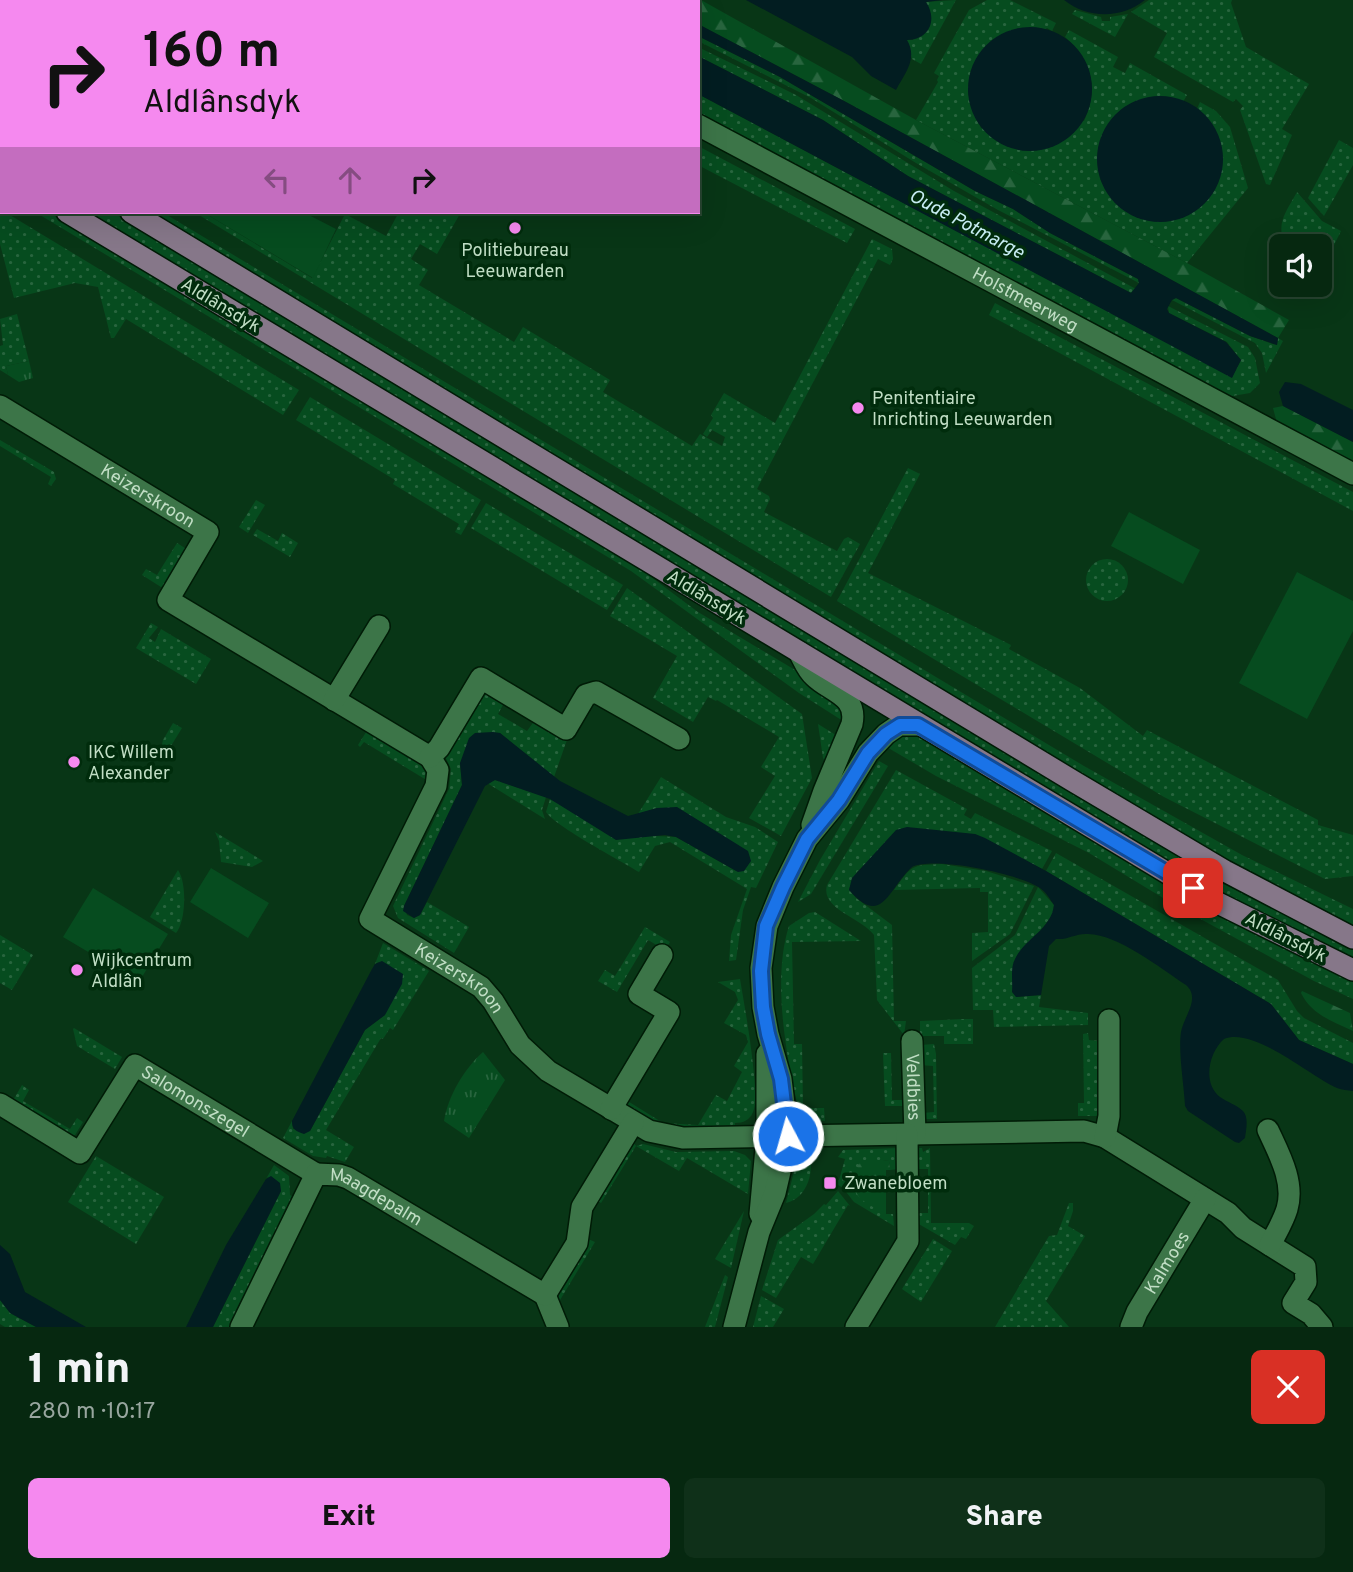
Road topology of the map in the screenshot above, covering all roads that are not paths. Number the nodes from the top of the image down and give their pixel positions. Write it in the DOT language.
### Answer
graph roads {
  1 [pos="700,126"];
  2 [pos="70,214"];
  3 [pos="134,214"];
  4 [pos="0,406"];
  5 [pos="1353,474"];
  6 [pos="379,626"];
  7 [pos="799,652"];
  8 [pos="334,700"];
  9 [pos="918,725"];
  10 [pos="679,739"];
  11 [pos="430,757"];
  12 [pos="807,839"];
  13 [pos="1353,938"];
  14 [pos="662,955"];
  15 [pos="1353,970"];
  16 [pos="1109,1020"];
  17 [pos="768,1034"];
  18 [pos="912,1041"];
  19 [pos="0,1104"];
  20 [pos="611,1109"];
  21 [pos="633,1123"];
  22 [pos="1268,1130"];
  23 [pos="911,1134"];
  24 [pos="788,1136"];
  25 [pos="1105,1137"];
  26 [pos="767,1138"];
  27 [pos="316,1174"];
  28 [pos="1205,1199"];
  29 [pos="759,1232"];
  30 [pos="1270,1245"];
  31 [pos="545,1295"];
  32 [pos="241,1327"];
  33 [pos="558,1327"];
  34 [pos="734,1327"];
  35 [pos="856,1327"];
  36 [pos="1131,1327"];
  37 [pos="1322,1327"];
  1 -- 5 [label="street, Holstmeerweg"];
  2 -- 7 [label="main road, Aldlânsdyk"];
  3 -- 13 [label="main road, Aldlânsdyk"];
  4 -- 8 [label="street, Keizerskroon"];
  6 -- 8 [label="street"];
  7 -- 9 [label="main road, Aldlânsdyk"];
  7 -- 12 [label="street"];
  8 -- 11 [label="street, Keizerskroon"];
  9 -- 12 [label="street"];
  9 -- 15 [label="main road, Aldlânsdyk"];
  10 -- 11 [label="street"];
  11 -- 20 [label="street, Keizerskroon"];
  12 -- 17 [label="street"];
  14 -- 20 [label="street"];
  16 -- 25 [label="street"];
  17 -- 24 [label="street"];
  17 -- 26 [label="street"];
  18 -- 23 [label="street, Veldbies"];
  19 -- 27 [label="street, Salomonszegel"];
  20 -- 21 [label="street, Keizerskroon"];
  21 -- 26 [label="street, Keizerskroon"];
  21 -- 31 [label="street"];
  22 -- 30 [label="street"];
  23 -- 24 [label="street"];
  23 -- 25 [label="street"];
  23 -- 35 [label="street, Veldbies"];
  24 -- 26 [label="street"];
  24 -- 29 [label="street"];
  25 -- 28 [label="street"];
  26 -- 29 [label="street"];
  27 -- 31 [label="street, Maagdepalm"];
  27 -- 32 [label="street, Maagdepalm"];
  28 -- 30 [label="street"];
  28 -- 36 [label="street, Kalmoes"];
  29 -- 34 [label="street"];
  30 -- 37 [label="street"];
  31 -- 33 [label="street"];
}
